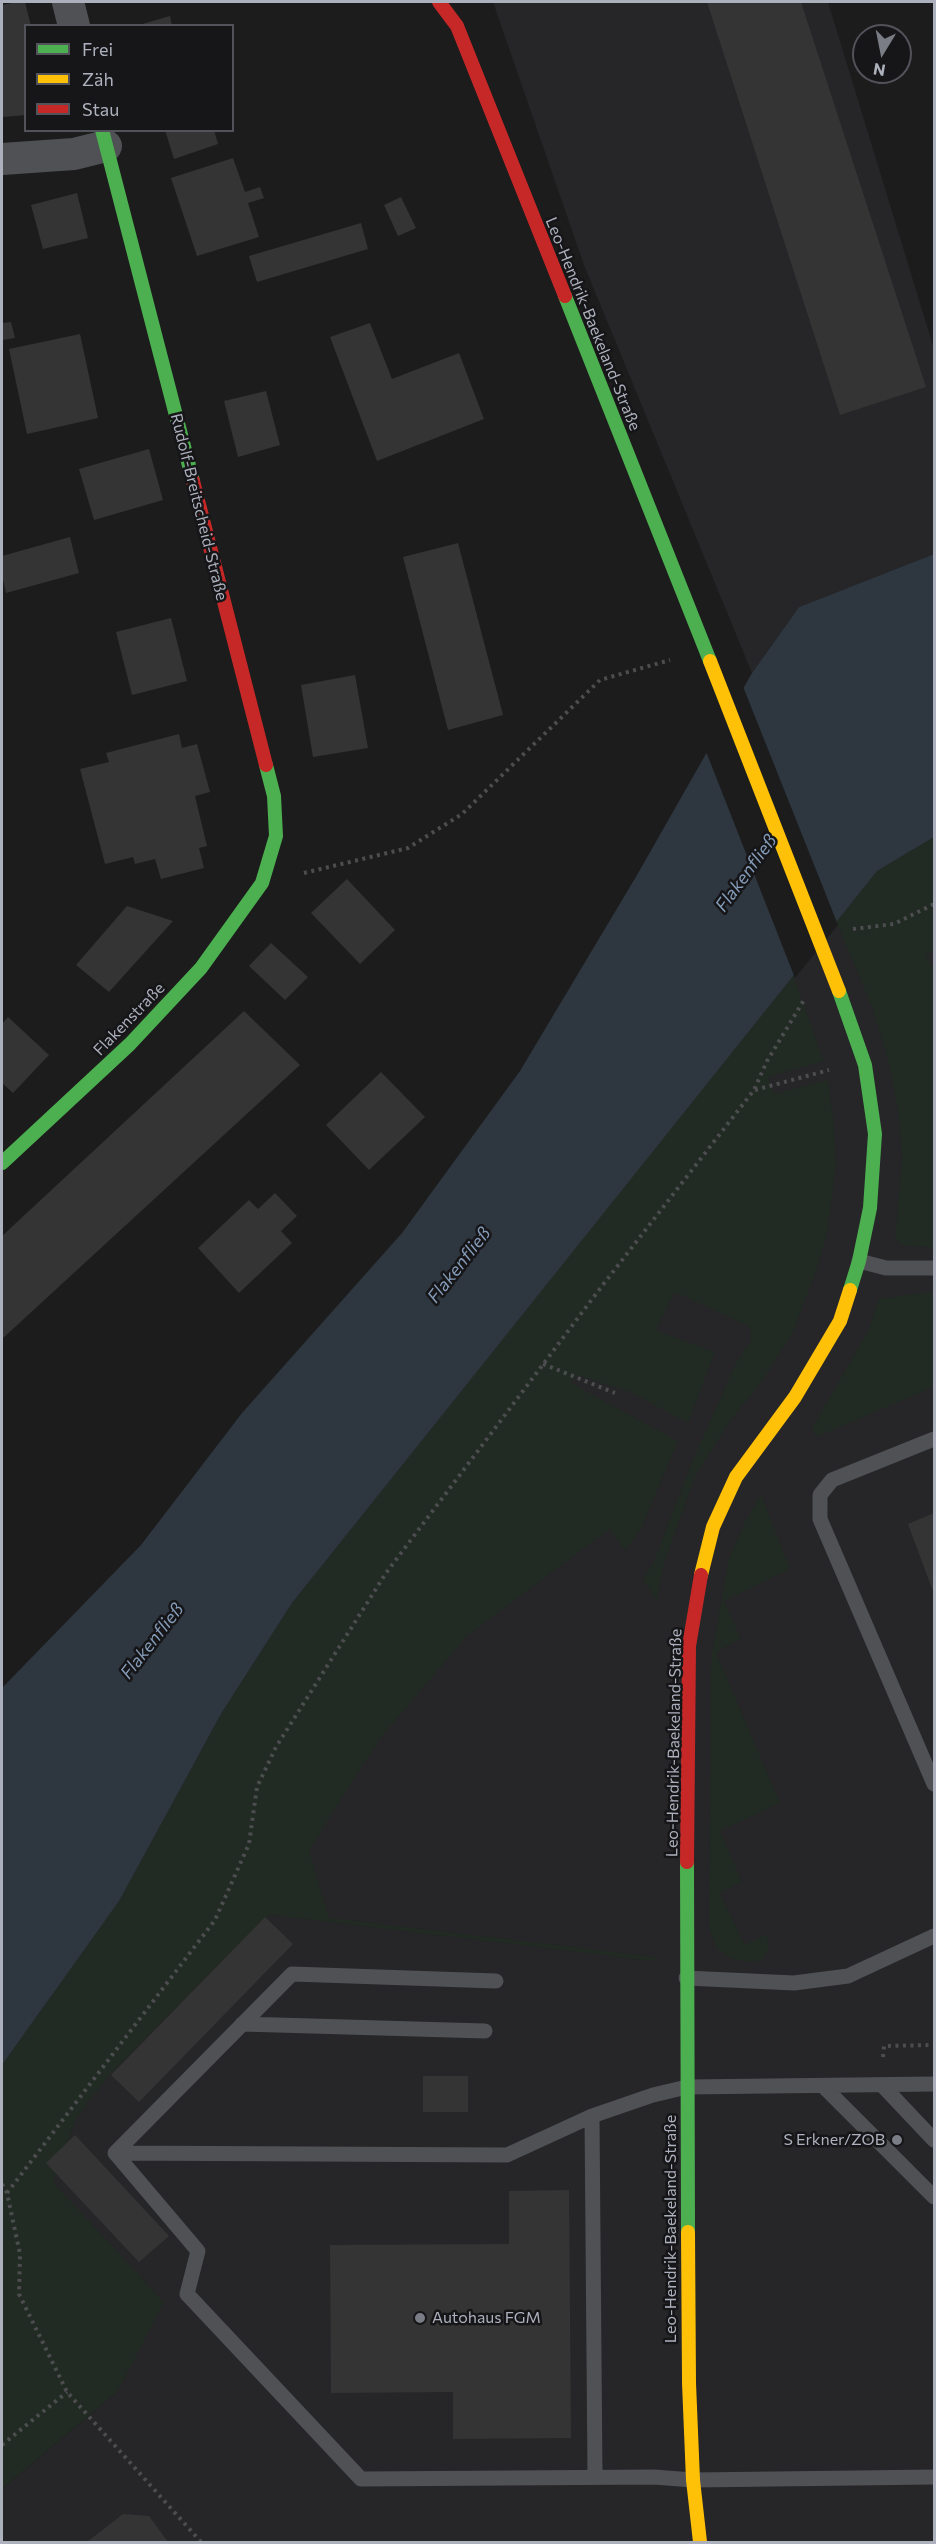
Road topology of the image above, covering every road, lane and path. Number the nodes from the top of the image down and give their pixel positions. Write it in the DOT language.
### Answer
graph roads {
  1 [pos="68,2"];
  2 [pos="439,2"];
  3 [pos="74,24"];
  4 [pos="104,138"];
  5 [pos="2,159"];
  6 [pos="674,659"];
  7 [pos="262,884"];
  8 [pos="934,904"];
  9 [pos="848,929"];
  10 [pos="810,990"];
  11 [pos="829,1070"];
  12 [pos="754,1090"];
  13 [pos="2,1163"];
  14 [pos="859,1262"];
  15 [pos="934,1268"];
  16 [pos="543,1364"];
  17 [pos="615,1394"];
  18 [pos="934,1439"];
  19 [pos="934,1784"];
  20 [pos="934,1936"];
  21 [pos="686,1978"];
  22 [pos="496,1981"];
  23 [pos="242,2024"];
  24 [pos="485,2031"];
  25 [pos="934,2045"];
  26 [pos="884,2046"];
  27 [pos="882,2085"];
  28 [pos="932,2086"];
  29 [pos="687,2087"];
  30 [pos="824,2087"];
  31 [pos="592,2116"];
  32 [pos="934,2140"];
  33 [pos="115,2153"];
  34 [pos="2,2184"];
  35 [pos="7,2193"];
  36 [pos="934,2197"];
  37 [pos="67,2392"];
  38 [pos="2,2445"];
  39 [pos="595,2477"];
  40 [pos="934,2477"];
  41 [pos="693,2480"];
  42 [pos="201,2542"];
  43 [pos="700,2542"];
  1 -- 3 [label="street"];
  2 -- 14 [label="street, Leo-Hendrik-Baekeland-Straße, bridge"];
  4 -- 5 [label="street"];
  4 -- 7 [label="street, Rudolf-Breitscheid-Straße"];
  6 -- 7 [label="path"];
  7 -- 13 [label="street, Flakenstraße"];
  8 -- 9 [label="path"];
  10 -- 12 [label="path"];
  11 -- 12 [label="path"];
  12 -- 16 [label="path"];
  14 -- 15 [label="lane"];
  14 -- 21 [label="street, Leo-Hendrik-Baekeland-Straße"];
  16 -- 17 [label="path"];
  16 -- 35 [label="path"];
  18 -- 19 [label="lane"];
  20 -- 21 [label="lane"];
  21 -- 29 [label="street, Leo-Hendrik-Baekeland-Straße"];
  22 -- 23 [label="lane"];
  23 -- 24 [label="lane"];
  23 -- 33 [label="lane"];
  25 -- 26 [label="path"];
  27 -- 28 [label="lane"];
  27 -- 30 [label="lane"];
  27 -- 32 [label="lane"];
  29 -- 30 [label="lane"];
  29 -- 31 [label="lane"];
  29 -- 41 [label="street, Leo-Hendrik-Baekeland-Straße"];
  30 -- 36 [label="lane"];
  31 -- 33 [label="lane"];
  31 -- 39 [label="lane"];
  33 -- 39 [label="lane"];
  34 -- 35 [label="path"];
  35 -- 37 [label="path"];
  37 -- 38 [label="path"];
  37 -- 42 [label="path"];
  39 -- 41 [label="lane"];
  40 -- 41 [label="lane"];
  41 -- 43 [label="street, Leo-Hendrik-Baekeland-Straße"];
}
